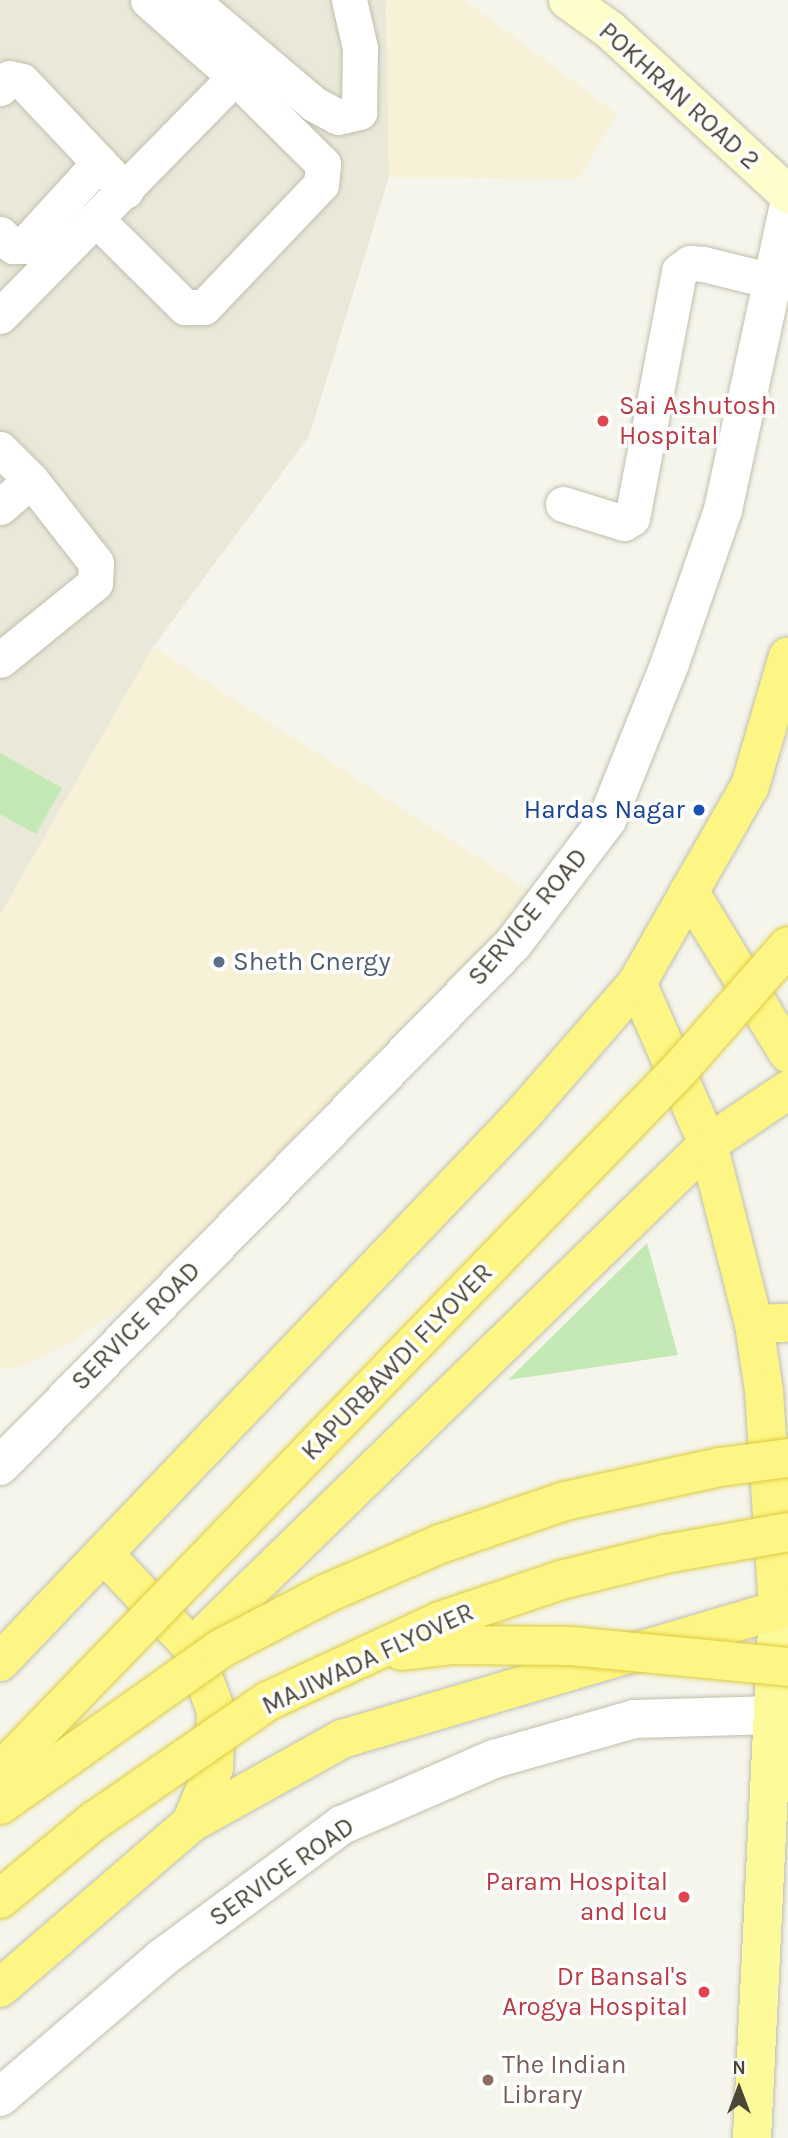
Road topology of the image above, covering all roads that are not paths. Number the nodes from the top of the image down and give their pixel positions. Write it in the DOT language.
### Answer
graph roads {
  1 [pos="148,0"];
  2 [pos="191,0"];
  3 [pos="349,0"];
  4 [pos="568,0"];
  5 [pos="235,77"];
  6 [pos="0,88"];
  7 [pos="99,163"];
  8 [pos="126,191"];
  9 [pos="788,194"];
  10 [pos="788,210"];
  11 [pos="97,220"];
  12 [pos="0,234"];
  13 [pos="773,281"];
  14 [pos="0,316"];
  15 [pos="0,449"];
  16 [pos="31,480"];
  17 [pos="563,504"];
  18 [pos="0,506"];
  19 [pos="788,656"];
  20 [pos="0,660"];
  21 [pos="689,891"];
  22 [pos="788,946"];
  23 [pos="637,983"];
  24 [pos="788,1053"];
  25 [pos="788,1090"];
  26 [pos="708,1144"];
  27 [pos="771,1323"];
  28 [pos="5,1453"];
  29 [pos="788,1458"];
  30 [pos="788,1532"];
  31 [pos="104,1554"];
  32 [pos="783,1607"];
  33 [pos="192,1647"];
  34 [pos="365,1656"];
  35 [pos="0,1662"];
  36 [pos="788,1667"];
  37 [pos="775,1715"];
  38 [pos="0,1772"];
  39 [pos="0,1805"];
  40 [pos="191,1824"];
  41 [pos="0,1899"];
  42 [pos="0,1988"];
  43 [pos="0,2097"];
  44 [pos="752,2138"];
  1 -- 5 [label="street"];
  2 -- 3 [label="street"];
  4 -- 9 [label="main road, POKHRAN ROAD 2"];
  5 -- 8 [label="street"];
  5 -- 11 [label="street"];
  6 -- 7 [label="street"];
  7 -- 8 [label="street"];
  7 -- 12 [label="street"];
  8 -- 11 [label="street"];
  10 -- 13 [label="street, SERVICE ROAD"];
  11 -- 14 [label="street"];
  13 -- 17 [label="street"];
  13 -- 28 [label="street, SERVICE ROAD"];
  15 -- 16 [label="street"];
  16 -- 18 [label="street"];
  16 -- 20 [label="street"];
  19 -- 21 [label="highway"];
  21 -- 23 [label="highway"];
  21 -- 24 [label="highway"];
  22 -- 38 [label="highway, KAPURBAWDI FLYOVER, bridge"];
  23 -- 26 [label="highway"];
  23 -- 31 [label="highway"];
  25 -- 26 [label="highway"];
  26 -- 27 [label="highway"];
  26 -- 33 [label="highway"];
  27 -- 32 [label="highway"];
  29 -- 39 [label="highway, bridge"];
  30 -- 34 [label="highway, MAJIWADA FLYOVER, bridge"];
  31 -- 33 [label="highway"];
  31 -- 35 [label="highway"];
  32 -- 37 [label="main road"];
  32 -- 40 [label="highway"];
  33 -- 40 [label="highway"];
  34 -- 36 [label="highway, bridge"];
  34 -- 41 [label="highway, MAJIWADA FLYOVER, bridge"];
  37 -- 43 [label="street, SERVICE ROAD"];
  37 -- 44 [label="main road"];
  40 -- 42 [label="highway"];
}
